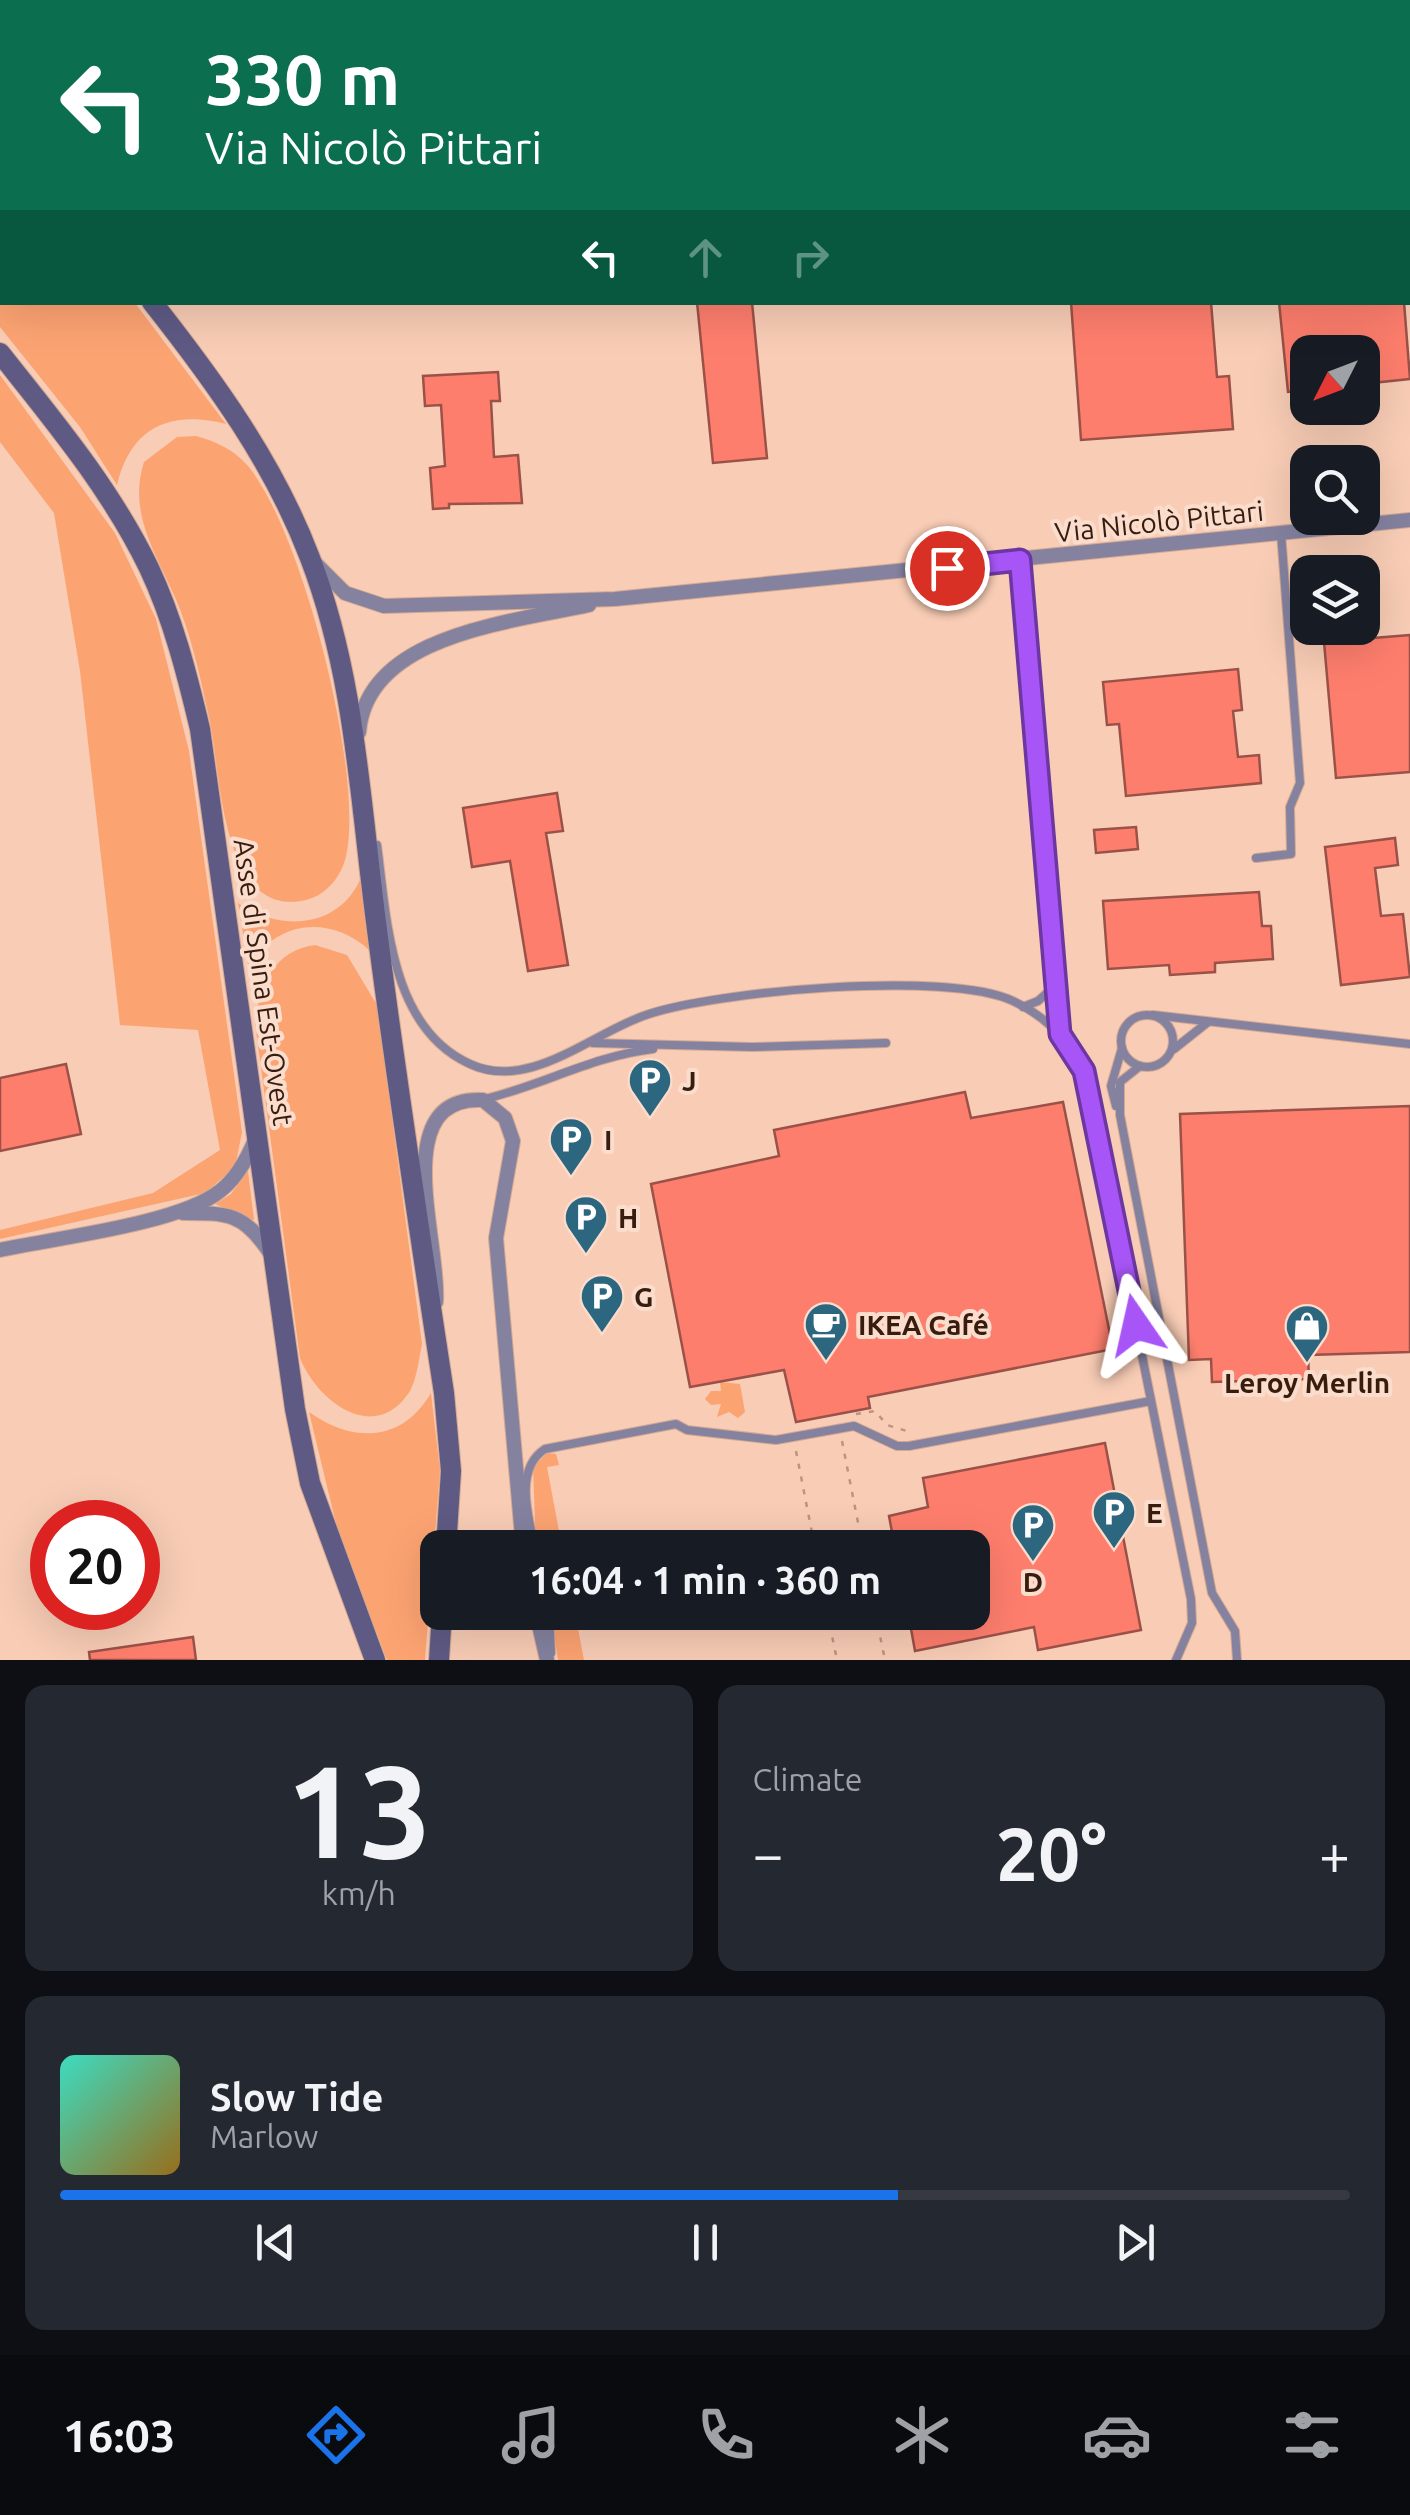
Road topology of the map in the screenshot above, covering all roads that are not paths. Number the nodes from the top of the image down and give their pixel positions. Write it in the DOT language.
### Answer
graph roads {
  1 [pos="154,305"];
  2 [pos="0,353"];
  3 [pos="1410,520"];
  4 [pos="1280,533"];
  5 [pos="310,558"];
  6 [pos="1020,560"];
  7 [pos="615,599"];
  8 [pos="358,768"];
  9 [pos="362,812"];
  10 [pos="1256,858"];
  11 [pos="1055,986"];
  12 [pos="1023,1007"];
  13 [pos="1153,1016"];
  14 [pos="1208,1022"];
  15 [pos="1060,1034"];
  16 [pos="886,1043"];
  17 [pos="583,1044"];
  18 [pos="1410,1044"];
  19 [pos="677,1046"];
  20 [pos="1122,1048"];
  21 [pos="1170,1052"];
  22 [pos="1140,1066"];
  23 [pos="483,1100"];
  24 [pos="1120,1115"];
  25 [pos="258,1134"];
  26 [pos="173,1214"];
  27 [pos="0,1250"];
  28 [pos="276,1263"];
  29 [pos="434,1328"];
  30 [pos="1151,1401"];
  31 [pos="447,1530"];
  32 [pos="521,1530"];
  33 [pos="532,1530"];
  34 [pos="441,1630"];
  35 [pos="541,1630"];
  36 [pos="549,1630"];
  37 [pos="375,1660"];
  38 [pos="439,1660"];
  39 [pos="549,1660"];
  40 [pos="1176,1660"];
  41 [pos="1237,1660"];
  1 -- 5 [label="main road"];
  2 -- 25 [label="main road, Asse di Spina Est-Ovest"];
  3 -- 4 [label="street, Via Nicolò Pittari"];
  4 -- 6 [label="street, Via Nicolò Pittari"];
  4 -- 10 [label="lane"];
  5 -- 7 [label="street"];
  5 -- 8 [label="main road"];
  6 -- 7 [label="street, Via Nicolò Pittari"];
  6 -- 11 [label="lane"];
  7 -- 8 [label="street"];
  8 -- 9 [label="main road"];
  9 -- 17 [label="lane"];
  9 -- 29 [label="main road"];
  11 -- 12 [label="lane"];
  11 -- 15 [label="lane"];
  12 -- 15 [label="lane"];
  12 -- 17 [label="lane"];
  13 -- 14 [label="lane"];
  13 -- 20 [label="lane"];
  13 -- 21 [label="lane"];
  14 -- 18 [label="lane"];
  14 -- 21 [label="lane"];
  15 -- 30 [label="lane"];
  16 -- 19 [label="lane"];
  17 -- 19 [label="lane"];
  19 -- 23 [label="lane"];
  20 -- 22 [label="lane"];
  20 -- 24 [label="lane"];
  21 -- 22 [label="lane"];
  22 -- 24 [label="lane"];
  23 -- 29 [label="street"];
  23 -- 32 [label="street"];
  24 -- 41 [label="lane"];
  25 -- 26 [label="street"];
  25 -- 28 [label="main road, Asse di Spina Est-Ovest"];
  26 -- 27 [label="street"];
  26 -- 28 [label="street"];
  28 -- 37 [label="main road, Asse di Spina Est-Ovest"];
  29 -- 31 [label="main road"];
  30 -- 33 [label="lane"];
  30 -- 40 [label="lane"];
  34 -- 38 [label="main road"];
  35 -- 39 [label="street"];
  36 -- 39 [label="lane"];
}
